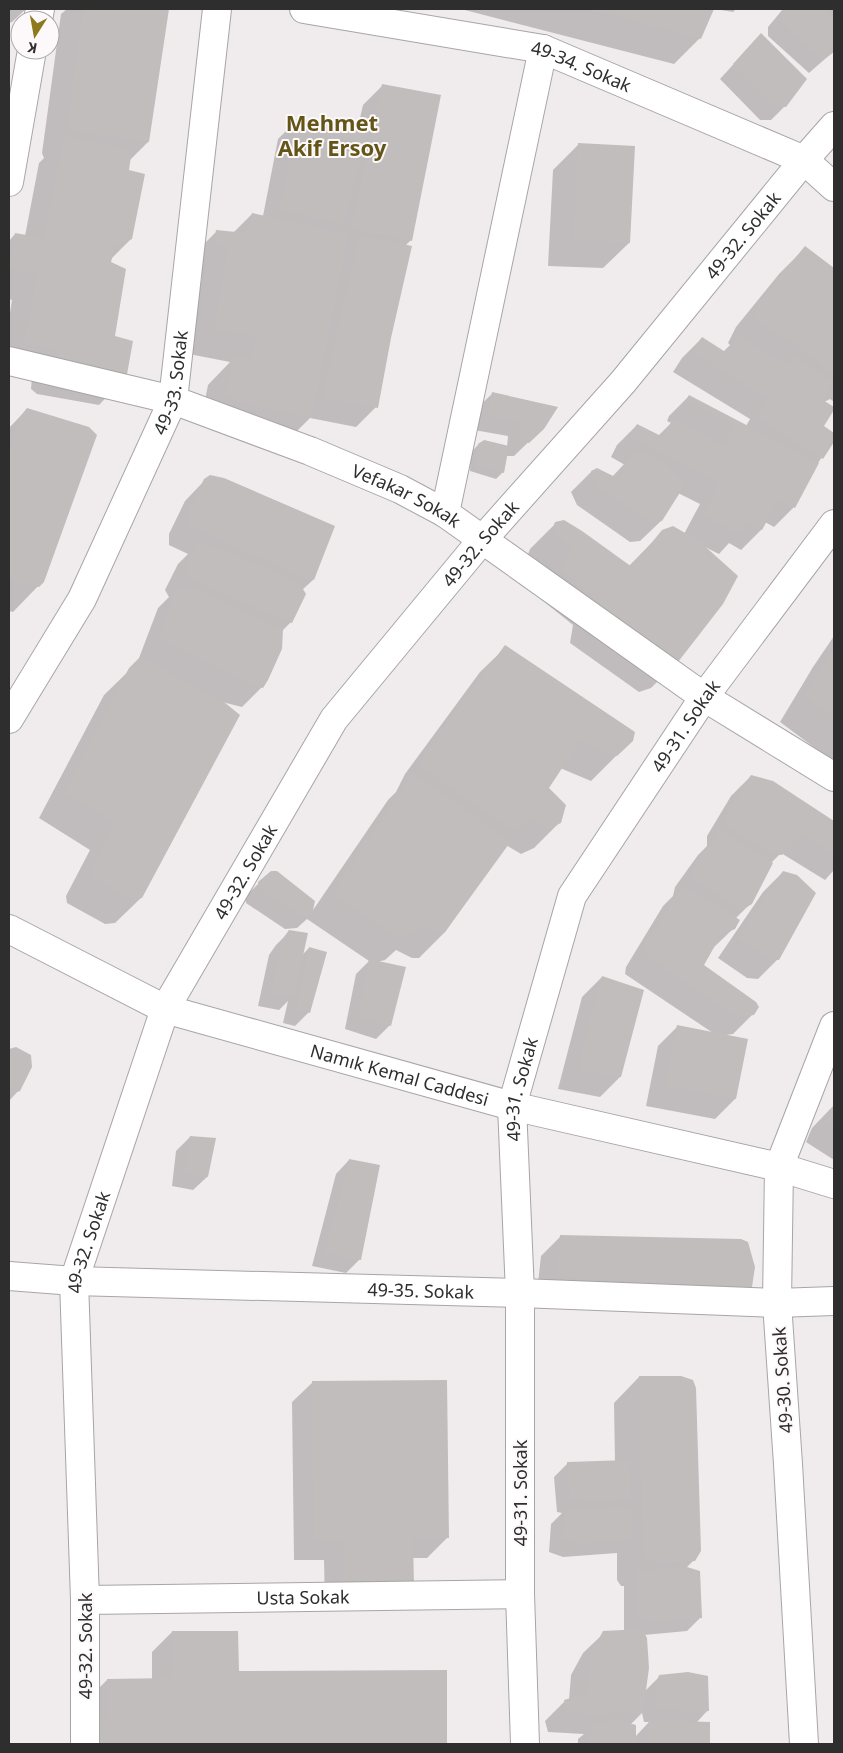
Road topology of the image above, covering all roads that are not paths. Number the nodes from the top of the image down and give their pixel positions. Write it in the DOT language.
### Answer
graph roads {
  1 [pos="216,9"];
  2 [pos="304,9"];
  3 [pos="543,49"];
  4 [pos="30,60"];
  5 [pos="834,126"];
  6 [pos="804,160"];
  7 [pos="9,182"];
  8 [pos="834,187"];
  9 [pos="9,360"];
  10 [pos="173,400"];
  11 [pos="445,513"];
  12 [pos="834,524"];
  13 [pos="482,540"];
  14 [pos="704,697"];
  15 [pos="9,719"];
  16 [pos="834,777"];
  17 [pos="9,930"];
  18 [pos="165,1009"];
  19 [pos="834,1026"];
  20 [pos="512,1106"];
  21 [pos="779,1167"];
  22 [pos="834,1184"];
  23 [pos="9,1276"];
  24 [pos="74,1281"];
  25 [pos="520,1292"];
  26 [pos="834,1301"];
  27 [pos="777,1303"];
  28 [pos="520,1594"];
  29 [pos="85,1600"];
  30 [pos="85,1744"];
  31 [pos="525,1744"];
  32 [pos="804,1744"];
  1 -- 10 [label="street, 49-33. Sokak"];
  2 -- 3 [label="street, 49-34. Sokak"];
  3 -- 6 [label="street, 49-34. Sokak"];
  3 -- 11 [label="street"];
  4 -- 7 [label="street"];
  5 -- 6 [label="street, 49-32. Sokak"];
  6 -- 8 [label="street, 49-34. Sokak"];
  6 -- 13 [label="street, 49-32. Sokak"];
  9 -- 10 [label="street, Vefakar Sokak"];
  10 -- 11 [label="street, Vefakar Sokak"];
  10 -- 15 [label="street, 49-33. Sokak"];
  11 -- 13 [label="street, Vefakar Sokak"];
  12 -- 14 [label="street, 49-31. Sokak"];
  13 -- 14 [label="street, Vefakar Sokak"];
  13 -- 18 [label="street, 49-32. Sokak"];
  14 -- 16 [label="street, Vefakar Sokak"];
  14 -- 20 [label="street, 49-31. Sokak"];
  17 -- 18 [label="street, Namık Kemal Caddesi"];
  18 -- 20 [label="street, Namık Kemal Caddesi"];
  18 -- 24 [label="street, 49-32. Sokak"];
  19 -- 21 [label="street, 49-30. Sokak"];
  20 -- 21 [label="street, Namık Kemal Caddesi"];
  20 -- 25 [label="street, 49-31. Sokak"];
  21 -- 22 [label="street, Namık Kemal Caddesi"];
  21 -- 27 [label="street, 49-30. Sokak"];
  23 -- 24 [label="street, 49-35. Sokak"];
  24 -- 25 [label="street, 49-35. Sokak"];
  24 -- 29 [label="street, 49-32. Sokak"];
  25 -- 27 [label="street, 49-35. Sokak"];
  25 -- 28 [label="street, 49-31. Sokak"];
  26 -- 27 [label="street, 49-35. Sokak"];
  27 -- 32 [label="street, 49-30. Sokak"];
  28 -- 29 [label="street, Usta Sokak"];
  28 -- 31 [label="street, 49-31. Sokak"];
  29 -- 30 [label="street, 49-32. Sokak"];
}
